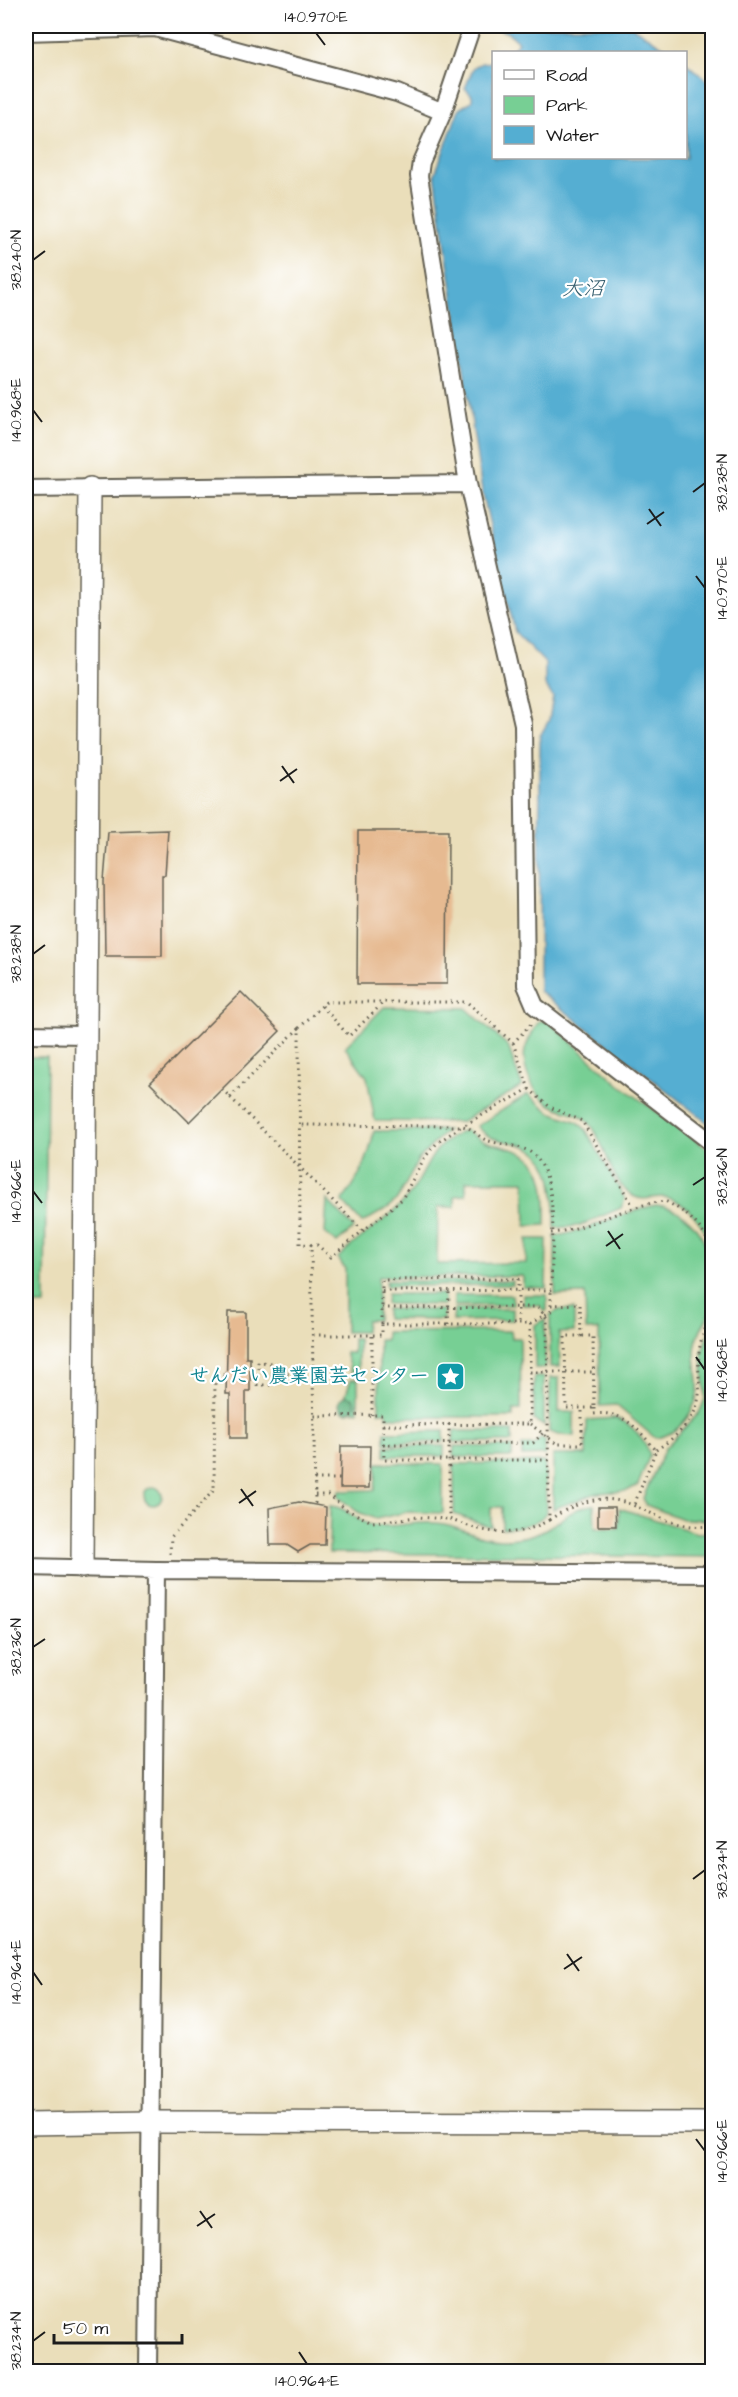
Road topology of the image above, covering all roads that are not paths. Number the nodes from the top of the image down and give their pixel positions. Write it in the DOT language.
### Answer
graph roads {
  1 [pos="472,26"];
  2 [pos="26,32"];
  3 [pos="443,112"];
  4 [pos="468,484"];
  5 [pos="90,488"];
  6 [pos="26,489"];
  7 [pos="26,1034"];
  8 [pos="85,1035"];
  9 [pos="712,1143"];
  10 [pos="26,1567"];
  11 [pos="82,1567"];
  12 [pos="163,1570"];
  13 [pos="712,1574"];
  14 [pos="151,2122"];
  15 [pos="712,2123"];
  16 [pos="26,2124"];
  17 [pos="148,2372"];
  1 -- 3 [label="street"];
  2 -- 3 [label="street"];
  3 -- 4 [label="street"];
  4 -- 5 [label="street"];
  4 -- 9 [label="street"];
  5 -- 6 [label="street"];
  5 -- 8 [label="street"];
  7 -- 8 [label="street"];
  8 -- 11 [label="street"];
  10 -- 11 [label="street"];
  11 -- 12 [label="street"];
  12 -- 13 [label="street"];
  12 -- 14 [label="street"];
  14 -- 15 [label="street"];
  14 -- 16 [label="street"];
  14 -- 17 [label="street"];
}
